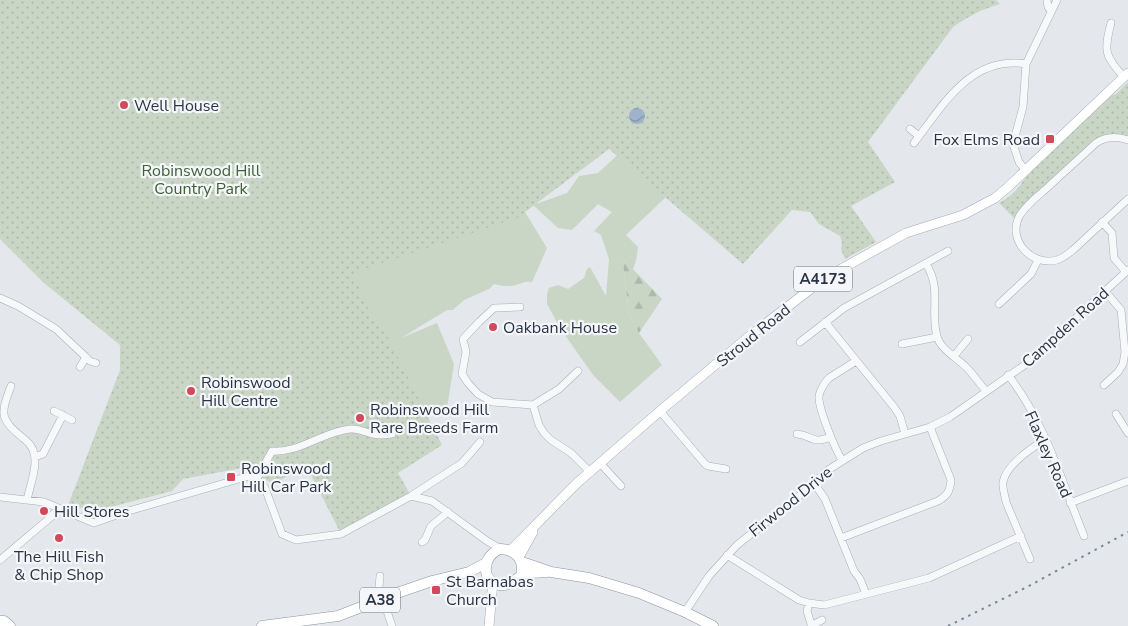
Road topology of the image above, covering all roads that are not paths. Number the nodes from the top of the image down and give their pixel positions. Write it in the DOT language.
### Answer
graph roads {
  1 [pos="1047,0"];
  2 [pos="1057,0"];
  3 [pos="1051,11"];
  4 [pos="1109,26"];
  5 [pos="1026,64"];
  6 [pos="1126,75"];
  7 [pos="910,129"];
  8 [pos="919,136"];
  9 [pos="1128,140"];
  10 [pos="914,142"];
  11 [pos="1026,171"];
  12 [pos="1128,199"];
  13 [pos="1102,222"];
  14 [pos="948,251"];
  15 [pos="1038,260"];
  16 [pos="926,264"];
  17 [pos="1127,271"];
  18 [pos="1105,291"];
  19 [pos="0,298"];
  20 [pos="998,304"];
  21 [pos="520,307"];
  22 [pos="825,322"];
  23 [pos="808,336"];
  24 [pos="937,337"];
  25 [pos="968,339"];
  26 [pos="800,342"];
  27 [pos="813,343"];
  28 [pos="902,344"];
  29 [pos="954,356"];
  30 [pos="86,357"];
  31 [pos="856,362"];
  32 [pos="96,363"];
  33 [pos="80,367"];
  34 [pos="579,371"];
  35 [pos="1008,375"];
  36 [pos="1104,385"];
  37 [pos="11,386"];
  38 [pos="986,391"];
  39 [pos="532,405"];
  40 [pos="660,410"];
  41 [pos="54,411"];
  42 [pos="1116,414"];
  43 [pos="64,415"];
  44 [pos="72,420"];
  45 [pos="926,428"];
  46 [pos="1128,433"];
  47 [pos="799,434"];
  48 [pos="906,434"];
  49 [pos="387,437"];
  50 [pos="830,438"];
  51 [pos="1046,439"];
  52 [pos="480,442"];
  53 [pos="35,457"];
  54 [pos="842,460"];
  55 [pos="600,463"];
  56 [pos="722,466"];
  57 [pos="590,472"];
  58 [pos="256,480"];
  59 [pos="1128,481"];
  60 [pos="814,483"];
  61 [pos="621,486"];
  62 [pos="411,496"];
  63 [pos="0,497"];
  64 [pos="27,500"];
  65 [pos="1070,503"];
  66 [pos="58,508"];
  67 [pos="448,512"];
  68 [pos="540,521"];
  69 [pos="1021,536"];
  70 [pos="1084,536"];
  71 [pos="841,538"];
  72 [pos="487,541"];
  73 [pos="422,542"];
  74 [pos="506,550"];
  75 [pos="491,554"];
  76 [pos="727,555"];
  77 [pos="1030,559"];
  78 [pos="0,560"];
  79 [pos="520,560"];
  80 [pos="486,564"];
  81 [pos="469,572"];
  82 [pos="551,572"];
  83 [pos="380,576"];
  84 [pos="521,576"];
  85 [pos="490,579"];
  86 [pos="509,584"];
  87 [pos="866,594"];
  88 [pos="382,599"];
  89 [pos="809,603"];
  90 [pos="492,609"];
  91 [pos="685,612"];
  92 [pos="822,620"];
  93 [pos="289,625"];
  94 [pos="811,625"];
  95 [pos="262,626"];
  96 [pos="392,626"];
  97 [pos="489,626"];
  98 [pos="713,626"];
  1 -- 3 [label="street"];
  2 -- 3 [label="street"];
  3 -- 5 [label="street"];
  4 -- 6 [label="street"];
  5 -- 8 [label="street"];
  5 -- 11 [label="street"];
  6 -- 11 [label="main road, Stroud Road / A4173"];
  7 -- 8 [label="street"];
  8 -- 10 [label="street"];
  9 -- 15 [label="street"];
  11 -- 40 [label="main road, Stroud Road / A4173"];
  12 -- 13 [label="street"];
  13 -- 15 [label="street"];
  13 -- 17 [label="street"];
  14 -- 16 [label="street"];
  15 -- 20 [label="street"];
  16 -- 22 [label="street"];
  16 -- 24 [label="street"];
  17 -- 18 [label="street, Campden Road"];
  18 -- 35 [label="street, Campden Road"];
  18 -- 36 [label="street"];
  19 -- 30 [label="street"];
  21 -- 39 [label="street"];
  22 -- 23 [label="street"];
  22 -- 31 [label="street"];
  23 -- 26 [label="street"];
  23 -- 27 [label="street"];
  24 -- 28 [label="street"];
  24 -- 29 [label="street"];
  25 -- 29 [label="street"];
  29 -- 38 [label="street"];
  30 -- 32 [label="street"];
  30 -- 33 [label="street"];
  31 -- 48 [label="street"];
  31 -- 50 [label="street"];
  34 -- 39 [label="street"];
  35 -- 38 [label="street, Campden Road"];
  35 -- 51 [label="street, Flaxley Road"];
  37 -- 53 [label="street"];
  38 -- 45 [label="street, Campden Road"];
  39 -- 57 [label="street"];
  40 -- 55 [label="main road, Stroud Road / A4173"];
  40 -- 56 [label="street"];
  41 -- 43 [label="street"];
  42 -- 46 [label="street"];
  43 -- 44 [label="street"];
  43 -- 53 [label="street"];
  45 -- 48 [label="street, Firwood Drive"];
  45 -- 71 [label="street"];
  47 -- 50 [label="street"];
  48 -- 54 [label="street, Firwood Drive"];
  49 -- 58 [label="street"];
  50 -- 54 [label="street"];
  51 -- 65 [label="street, Flaxley Road"];
  51 -- 69 [label="street"];
  52 -- 62 [label="street"];
  53 -- 64 [label="street"];
  54 -- 60 [label="street, Firwood Drive"];
  55 -- 57 [label="main road, Stroud Road / A4173"];
  55 -- 61 [label="street"];
  57 -- 68 [label="main road, Stroud Road / A4173"];
  58 -- 62 [label="street"];
  58 -- 66 [label="street"];
  59 -- 65 [label="street"];
  60 -- 71 [label="street"];
  60 -- 76 [label="street, Firwood Drive"];
  62 -- 67 [label="street"];
  63 -- 64 [label="street"];
  64 -- 66 [label="street"];
  65 -- 70 [label="street, Flaxley Road"];
  66 -- 78 [label="street"];
  67 -- 72 [label="street"];
  67 -- 73 [label="street"];
  68 -- 74 [label="main road, A4173"];
  68 -- 79 [label="main road, A4173"];
  69 -- 77 [label="street"];
  69 -- 87 [label="street"];
  71 -- 87 [label="street"];
  72 -- 74 [label="street"];
  72 -- 75 [label="street"];
  74 -- 75 [label="highway"];
  74 -- 79 [label="highway"];
  75 -- 80 [label="highway"];
  76 -- 89 [label="street"];
  76 -- 91 [label="street, Firwood Drive"];
  79 -- 82 [label="highway"];
  79 -- 84 [label="highway"];
  80 -- 81 [label="highway, A38"];
  80 -- 85 [label="highway"];
  81 -- 85 [label="highway, A38"];
  81 -- 88 [label="highway, A38"];
  82 -- 84 [label="highway"];
  82 -- 91 [label="highway"];
  83 -- 88 [label="street"];
  84 -- 86 [label="highway"];
  85 -- 86 [label="highway, A38"];
  85 -- 90 [label="main road"];
  86 -- 90 [label="main road"];
  87 -- 89 [label="street"];
  88 -- 93 [label="highway, A38"];
  88 -- 96 [label="street"];
  89 -- 94 [label="street"];
  90 -- 97 [label="main road"];
  91 -- 98 [label="highway"];
  92 -- 94 [label="street"];
  93 -- 95 [label="highway, A38"];
}
